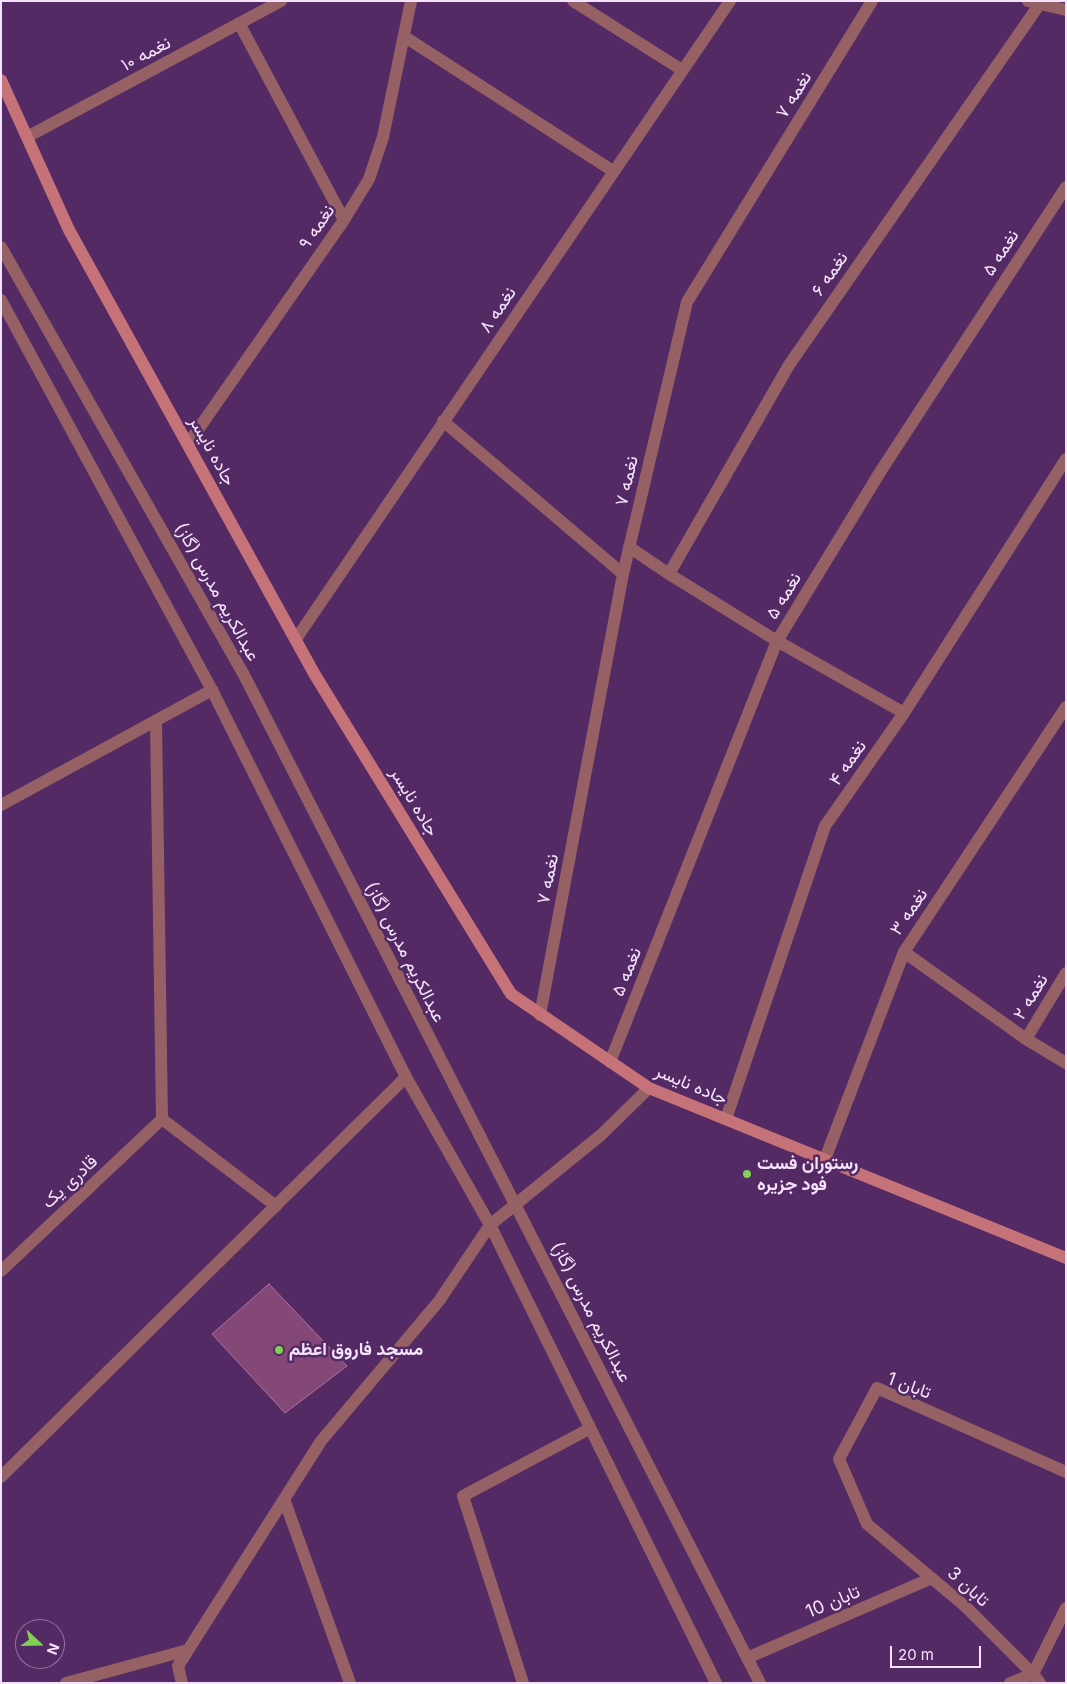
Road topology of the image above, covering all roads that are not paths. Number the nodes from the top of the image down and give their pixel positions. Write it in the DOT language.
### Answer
graph roads {
  1 [pos="281,1"];
  2 [pos="412,1"];
  3 [pos="573,1"];
  4 [pos="730,1"];
  5 [pos="872,1"];
  6 [pos="1034,3"];
  7 [pos="1066,10"];
  8 [pos="239,24"];
  9 [pos="405,37"];
  10 [pos="682,70"];
  11 [pos="1,80"];
  12 [pos="27,137"];
  13 [pos="613,170"];
  14 [pos="1066,187"];
  15 [pos="344,220"];
  16 [pos="1,247"];
  17 [pos="1,300"];
  18 [pos="443,421"];
  19 [pos="188,444"];
  20 [pos="1066,459"];
  21 [pos="629,547"];
  22 [pos="623,574"];
  23 [pos="668,574"];
  24 [pos="296,639"];
  25 [pos="777,642"];
  26 [pos="212,690"];
  27 [pos="1066,707"];
  28 [pos="904,713"];
  29 [pos="156,721"];
  30 [pos="1,805"];
  31 [pos="904,952"];
  32 [pos="1066,973"];
  33 [pos="540,1015"];
  34 [pos="1026,1039"];
  35 [pos="610,1062"];
  36 [pos="1066,1063"];
  37 [pos="406,1077"];
  38 [pos="649,1088"];
  39 [pos="162,1119"];
  40 [pos="726,1119"];
  41 [pos="825,1160"];
  42 [pos="516,1204"];
  43 [pos="276,1206"];
  44 [pos="490,1225"];
  45 [pos="1066,1258"];
  46 [pos="1,1270"];
  47 [pos="589,1429"];
  48 [pos="1066,1472"];
  49 [pos="1,1477"];
  50 [pos="284,1499"];
  51 [pos="868,1524"];
  52 [pos="932,1578"];
  53 [pos="1066,1608"];
  54 [pos="188,1650"];
  55 [pos="747,1658"];
  56 [pos="1037,1678"];
  57 [pos="66,1683"];
  58 [pos="182,1683"];
  59 [pos="350,1683"];
  60 [pos="523,1683"];
  61 [pos="716,1683"];
  62 [pos="760,1683"];
  63 [pos="1010,1683"];
  1 -- 8 [label="street, نغمه ۱۰"];
  2 -- 9 [label="street, نغمه ۹"];
  3 -- 10 [label="street"];
  4 -- 10 [label="street, نغمه ۸"];
  5 -- 21 [label="street, نغمه ۷"];
  6 -- 7 [label="street"];
  6 -- 23 [label="street, نغمه ۶"];
  8 -- 12 [label="street, نغمه ۱۰"];
  8 -- 15 [label="street"];
  9 -- 13 [label="street"];
  9 -- 15 [label="street, نغمه ۹"];
  10 -- 13 [label="street, نغمه ۸"];
  11 -- 12 [label="main road, جاده نایسر"];
  12 -- 19 [label="main road, جاده نایسر"];
  13 -- 18 [label="street, نغمه ۸"];
  14 -- 25 [label="street, نغمه ۵"];
  15 -- 19 [label="street, نغمه ۹"];
  16 -- 42 [label="street, عبدالکریم مدرس (گاز)"];
  17 -- 26 [label="street"];
  18 -- 22 [label="street"];
  18 -- 24 [label="street, نغمه ۸"];
  19 -- 24 [label="main road, جاده نایسر"];
  20 -- 28 [label="street, نغمه ۴"];
  21 -- 22 [label="street, نغمه ۷"];
  21 -- 23 [label="street"];
  22 -- 33 [label="street, نغمه ۷"];
  23 -- 25 [label="street"];
  24 -- 33 [label="main road, جاده نایسر"];
  25 -- 28 [label="street"];
  25 -- 35 [label="street, نغمه ۵"];
  26 -- 29 [label="street"];
  26 -- 37 [label="street"];
  27 -- 31 [label="street, نغمه ۳"];
  28 -- 40 [label="street, نغمه ۴"];
  29 -- 30 [label="street"];
  29 -- 39 [label="street"];
  31 -- 34 [label="street"];
  31 -- 41 [label="street, نغمه ۳"];
  32 -- 34 [label="street, نغمه ۲"];
  33 -- 35 [label="main road, جاده نایسر"];
  34 -- 36 [label="street"];
  35 -- 38 [label="main road, جاده نایسر"];
  37 -- 43 [label="street"];
  37 -- 44 [label="street"];
  38 -- 40 [label="main road, جاده نایسر"];
  38 -- 42 [label="street"];
  39 -- 43 [label="street"];
  39 -- 46 [label="street, قادری یک"];
  40 -- 41 [label="main road, جاده نایسر"];
  41 -- 45 [label="main road, جاده نایسر"];
  42 -- 44 [label="street"];
  42 -- 55 [label="street, عبدالکریم مدرس (گاز)"];
  43 -- 49 [label="street"];
  44 -- 47 [label="street"];
  44 -- 50 [label="street"];
  47 -- 60 [label="street"];
  47 -- 61 [label="street"];
  48 -- 51 [label="street, تابان 1"];
  50 -- 54 [label="street"];
  50 -- 59 [label="street"];
  51 -- 52 [label="street, تابان 3"];
  52 -- 55 [label="street, تابان 10"];
  52 -- 56 [label="street, تابان 3"];
  53 -- 56 [label="street"];
  54 -- 57 [label="street"];
  54 -- 58 [label="street"];
  55 -- 62 [label="street, عبدالکریم مدرس (گاز)"];
  56 -- 63 [label="street"];
}
